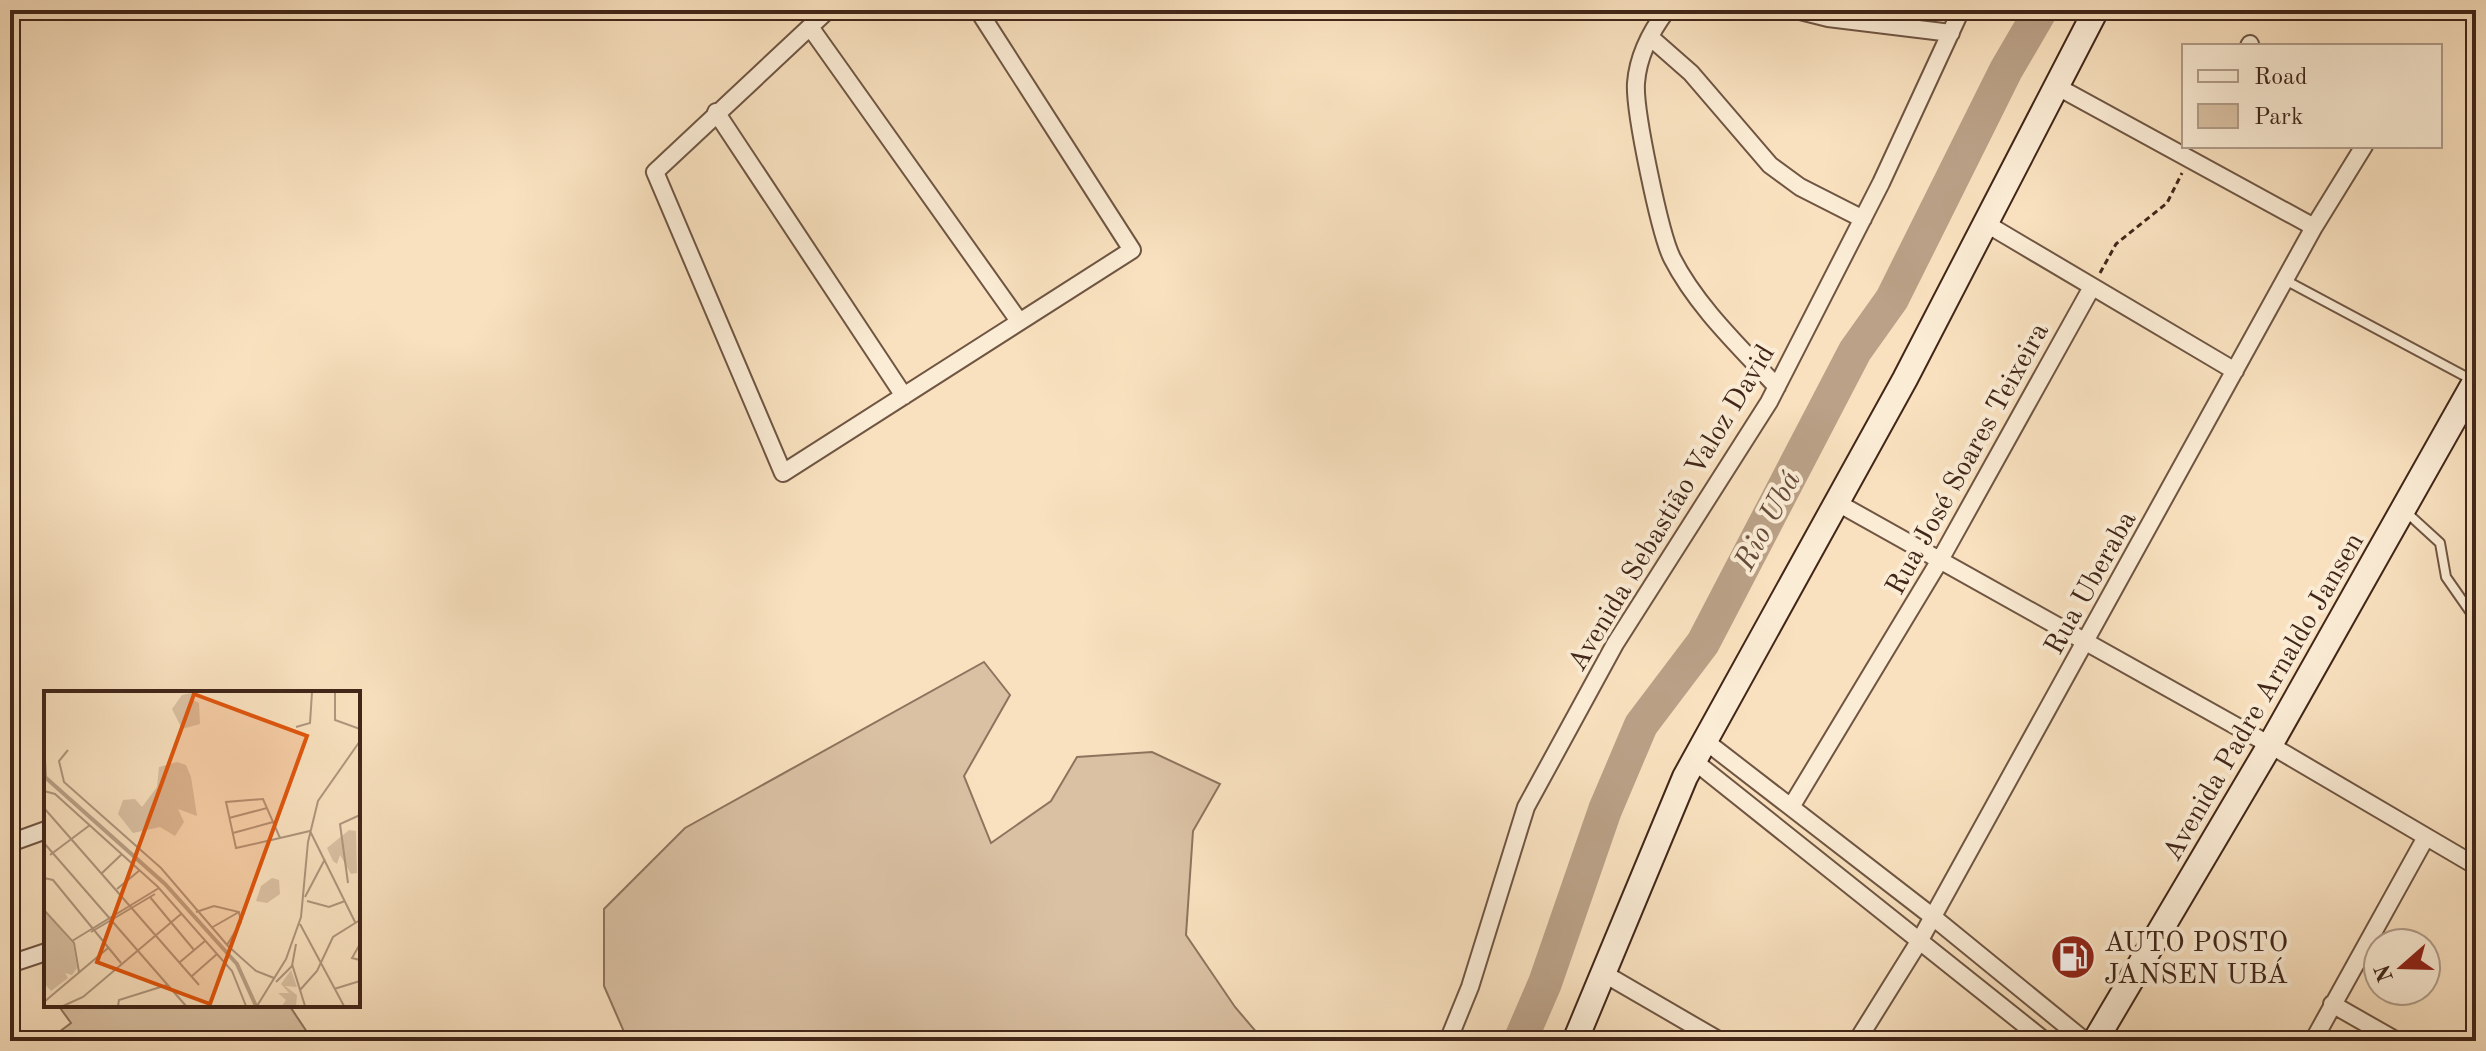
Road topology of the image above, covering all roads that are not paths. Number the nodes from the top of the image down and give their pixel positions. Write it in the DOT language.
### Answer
graph roads {
  1 [pos="828,10"];
  2 [pos="978,10"];
  3 [pos="1667,10"];
  4 [pos="1796,10"];
  5 [pos="1961,10"];
  6 [pos="2096,10"];
  7 [pos="810,27"];
  8 [pos="1951,33"];
  9 [pos="1650,37"];
  10 [pos="2056,86"];
  11 [pos="716,112"];
  12 [pos="2363,148"];
  13 [pos="2192,153"];
  14 [pos="1863,219"];
  15 [pos="1985,223"];
  16 [pos="2314,227"];
  17 [pos="2285,280"];
  18 [pos="2092,287"];
  19 [pos="1019,321"];
  20 [pos="2235,371"];
  21 [pos="2476,380"];
  22 [pos="1777,387"];
  23 [pos="904,396"];
  24 [pos="2469,416"];
  25 [pos="1836,502"];
  26 [pos="2404,510"];
  27 [pos="1940,560"];
  28 [pos="2476,620"];
  29 [pos="2086,642"];
  30 [pos="2270,745"];
  31 [pos="1699,751"];
  32 [pos="1791,807"];
  33 [pos="44,831"];
  34 [pos="2426,837"];
  35 [pos="10,843"];
  36 [pos="2476,866"];
  37 [pos="1933,917"];
  38 [pos="1920,940"];
  39 [pos="44,953"];
  40 [pos="10,964"];
  41 [pos="1603,973"];
  42 [pos="2332,1004"];
  43 [pos="1448,1041"];
  44 [pos="1575,1041"];
  45 [pos="1720,1041"];
  46 [pos="1857,1041"];
  47 [pos="2045,1041"];
  48 [pos="2085,1041"];
  49 [pos="2095,1041"];
  50 [pos="2313,1041"];
  51 [pos="2397,1041"];
  1 -- 7 [label="street"];
  2 -- 19 [label="street"];
  3 -- 9 [label="street"];
  4 -- 8 [label="street"];
  5 -- 8 [label="street, Avenida Sebastião Valoz David"];
  6 -- 10 [label="street"];
  7 -- 11 [label="street"];
  7 -- 19 [label="street"];
  8 -- 14 [label="street, Avenida Sebastião Valoz David"];
  9 -- 14 [label="street"];
  9 -- 22 [label="street"];
  10 -- 13 [label="street"];
  10 -- 15 [label="street"];
  11 -- 23 [label="street"];
  11 -- 23 [label="street"];
  12 -- 16 [label="street, Rua Uberaba"];
  13 -- 16 [label="street"];
  14 -- 22 [label="street, Avenida Sebastião Valoz David"];
  15 -- 18 [label="street"];
  15 -- 25 [label="street"];
  16 -- 17 [label="street, Rua Uberaba"];
  17 -- 20 [label="street, Rua Uberaba"];
  17 -- 21 [label="lane"];
  18 -- 20 [label="street"];
  18 -- 27 [label="street, Rua José Soares Teixeira"];
  19 -- 23 [label="street"];
  20 -- 29 [label="street, Rua Uberaba"];
  21 -- 24 [label="street, Avenida Padre Arnaldo Jansen"];
  22 -- 43 [label="street, Avenida Sebastião Valoz David"];
  24 -- 26 [label="street, Avenida Padre Arnaldo Jansen"];
  25 -- 27 [label="street"];
  25 -- 31 [label="street"];
  26 -- 28 [label="lane"];
  26 -- 30 [label="street, Avenida Padre Arnaldo Jansen"];
  27 -- 29 [label="street"];
  27 -- 32 [label="street, Rua José Soares Teixeira"];
  29 -- 30 [label="street"];
  29 -- 37 [label="street, Rua Uberaba"];
  30 -- 34 [label="street"];
  30 -- 49 [label="street, Avenida Padre Arnaldo Jansen"];
  31 -- 32 [label="street"];
  31 -- 38 [label="street"];
  31 -- 41 [label="street"];
  32 -- 37 [label="street"];
  33 -- 35 [label="street"];
  34 -- 36 [label="street"];
  34 -- 42 [label="street"];
  37 -- 38 [label="street, Rua Uberaba"];
  37 -- 48 [label="street"];
  38 -- 46 [label="street, Rua Uberaba"];
  38 -- 47 [label="street"];
  39 -- 40 [label="street"];
  41 -- 44 [label="street"];
  41 -- 45 [label="street"];
  42 -- 50 [label="street"];
  42 -- 51 [label="street"];
}
